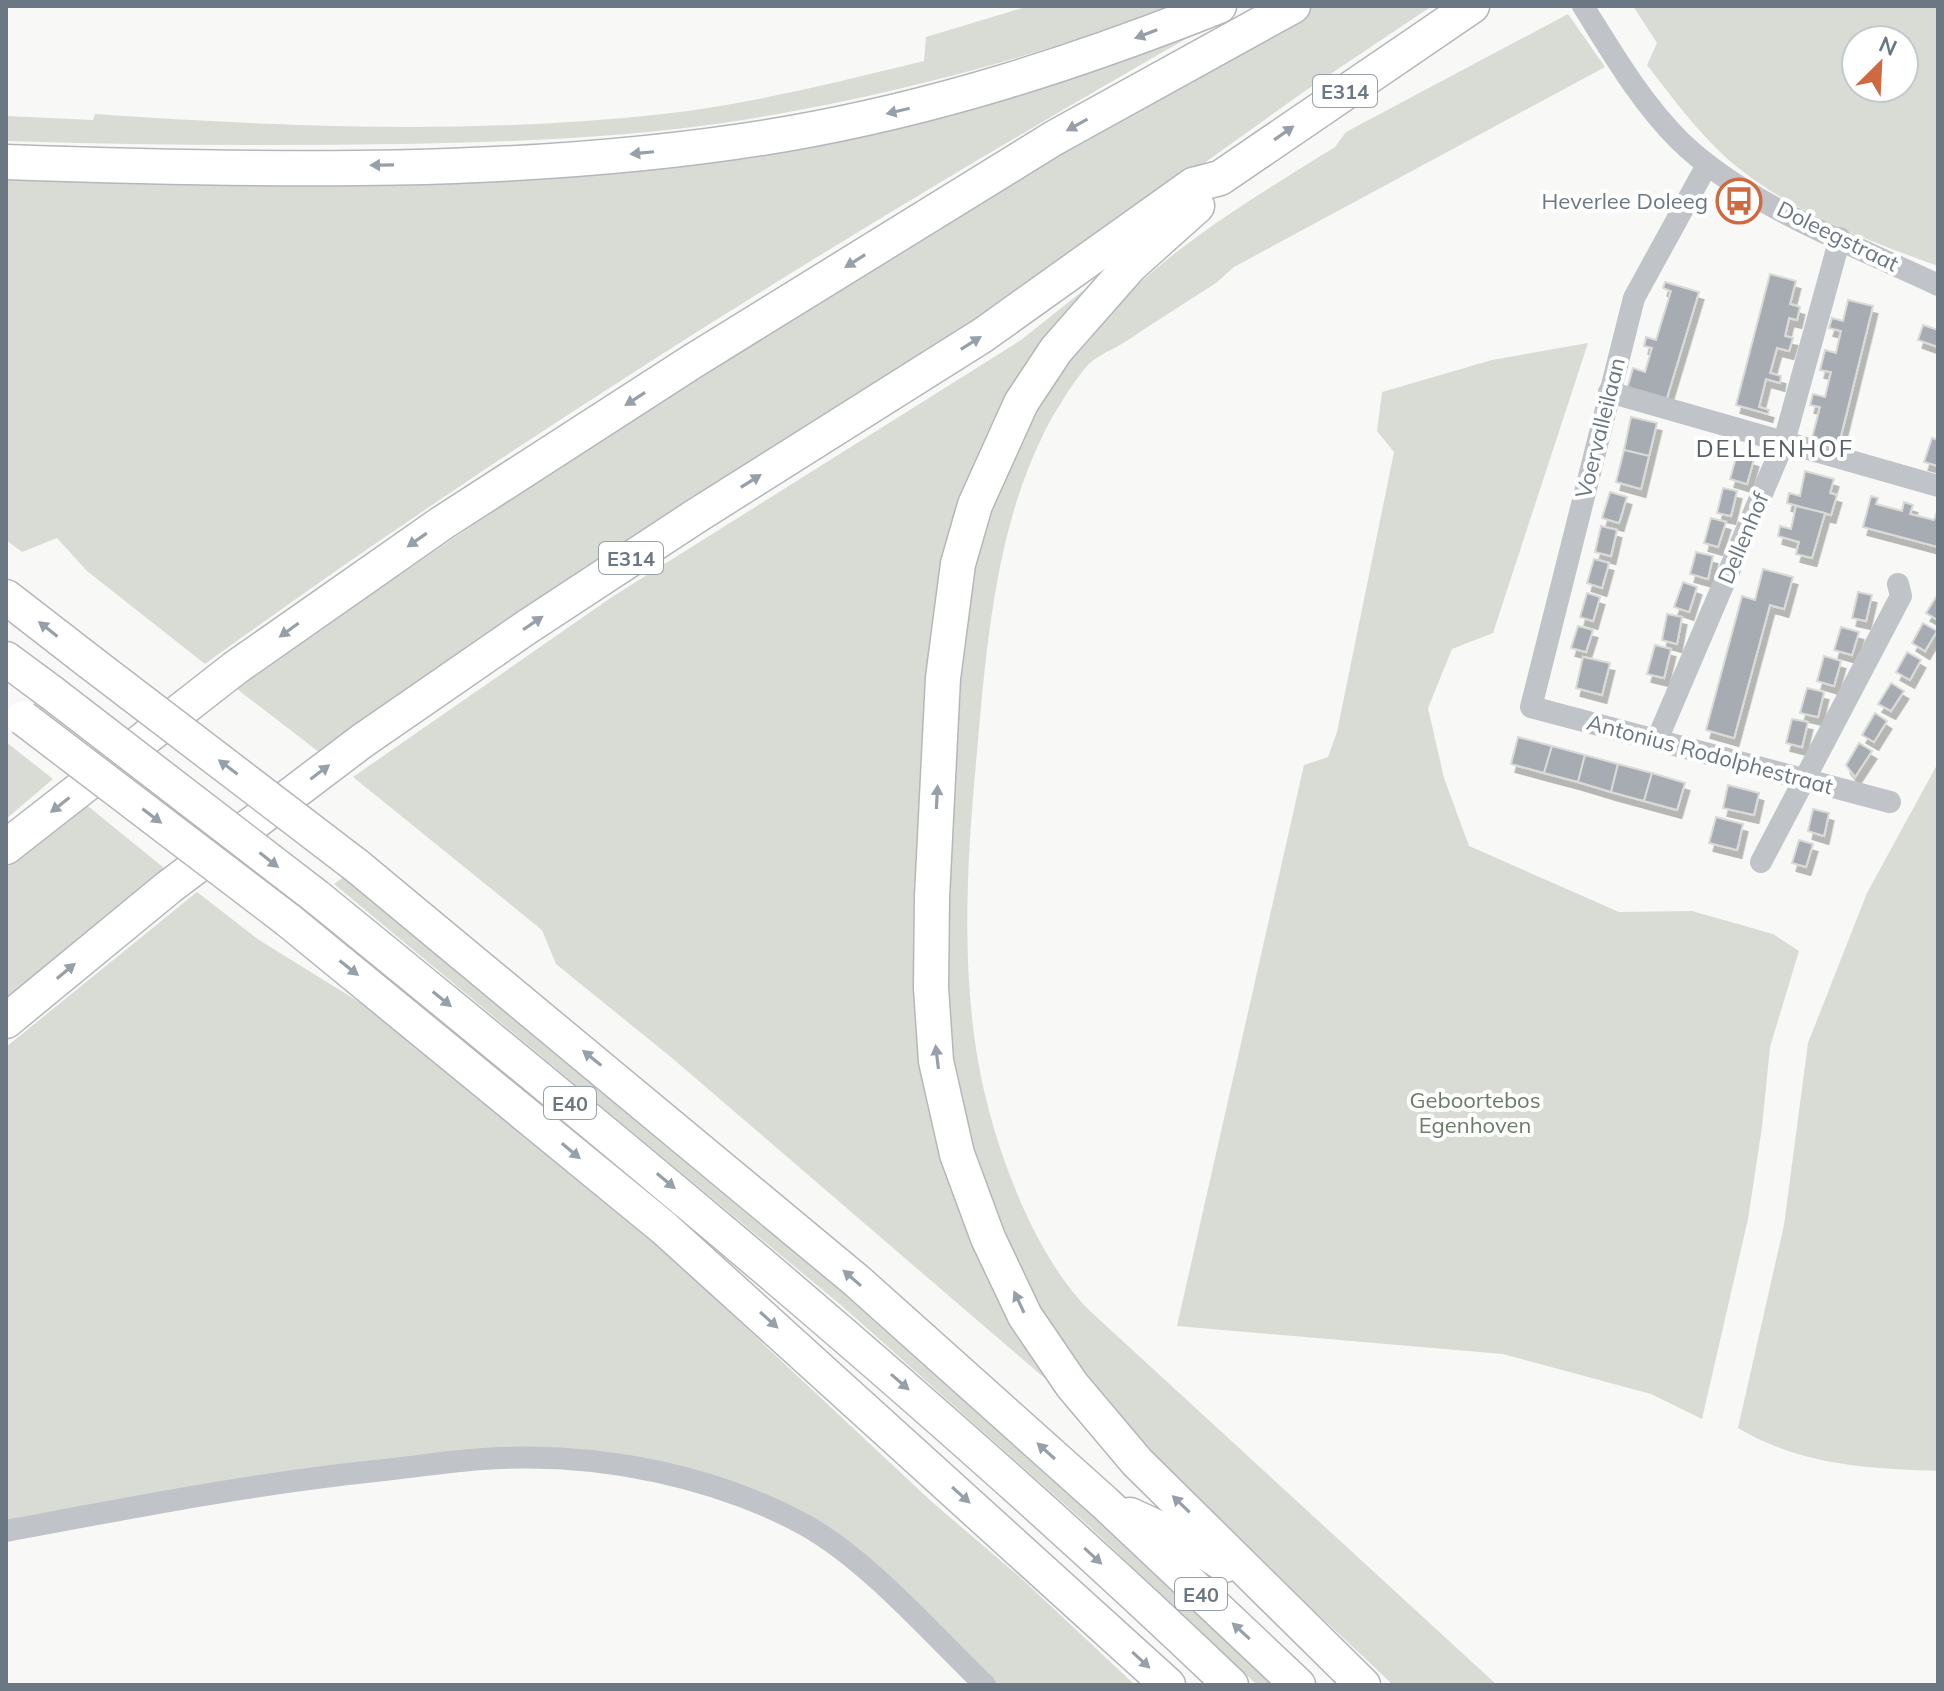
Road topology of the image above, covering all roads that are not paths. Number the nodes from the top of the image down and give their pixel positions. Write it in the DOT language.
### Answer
graph roads {
  1 [pos="1219,6"];
  2 [pos="1293,6"];
  3 [pos="1472,6"];
  4 [pos="1583,6"];
  5 [pos="6,162"];
  6 [pos="1707,165"];
  7 [pos="1220,178"];
  8 [pos="1840,238"];
  9 [pos="1938,285"];
  10 [pos="1609,392"];
  11 [pos="1784,442"];
  12 [pos="1938,486"];
  13 [pos="1898,584"];
  14 [pos="6,597"];
  15 [pos="6,659"];
  16 [pos="1531,707"];
  17 [pos="15,712"];
  18 [pos="1657,740"];
  19 [pos="1805,780"];
  20 [pos="1890,802"];
  21 [pos="11,843"];
  22 [pos="1761,862"];
  23 [pos="6,1021"];
  24 [pos="1105,1503"];
  25 [pos="6,1531"];
  26 [pos="1274,1600"];
  27 [pos="985,1685"];
  28 [pos="1168,1685"];
  29 [pos="1231,1685"];
  30 [pos="1298,1685"];
  31 [pos="1363,1685"];
  1 -- 5 [label="highway, one-way"];
  2 -- 21 [label="highway, one-way"];
  7 -- 3 [label="highway, E314, one-way"];
  4 -- 6 [label="street, Doleegstraat"];
  6 -- 8 [label="street, Doleegstraat"];
  6 -- 10 [label="street, Voervalleilaan"];
  23 -- 7 [label="highway, E314, one-way"];
  26 -- 7 [label="highway, one-way"];
  8 -- 9 [label="street, Doleegstraat"];
  8 -- 11 [label="street, Dellenhof"];
  10 -- 11 [label="street"];
  10 -- 16 [label="street, Voervalleilaan"];
  11 -- 12 [label="street"];
  11 -- 18 [label="street, Dellenhof"];
  13 -- 19 [label="street"];
  24 -- 14 [label="highway, E40, one-way, bridge"];
  15 -- 29 [label="highway, E40, one-way, bridge"];
  16 -- 18 [label="street, Antonius Rodolphestraat"];
  17 -- 28 [label="highway, one-way, bridge"];
  18 -- 19 [label="street, Antonius Rodolphestraat"];
  19 -- 20 [label="street, Antonius Rodolphestraat"];
  19 -- 22 [label="street"];
  24 -- 26 [label="highway"];
  30 -- 24 [label="highway, E40, one-way"];
  25 -- 27 [label="street"];
  26 -- 31 [label="highway"];
}
